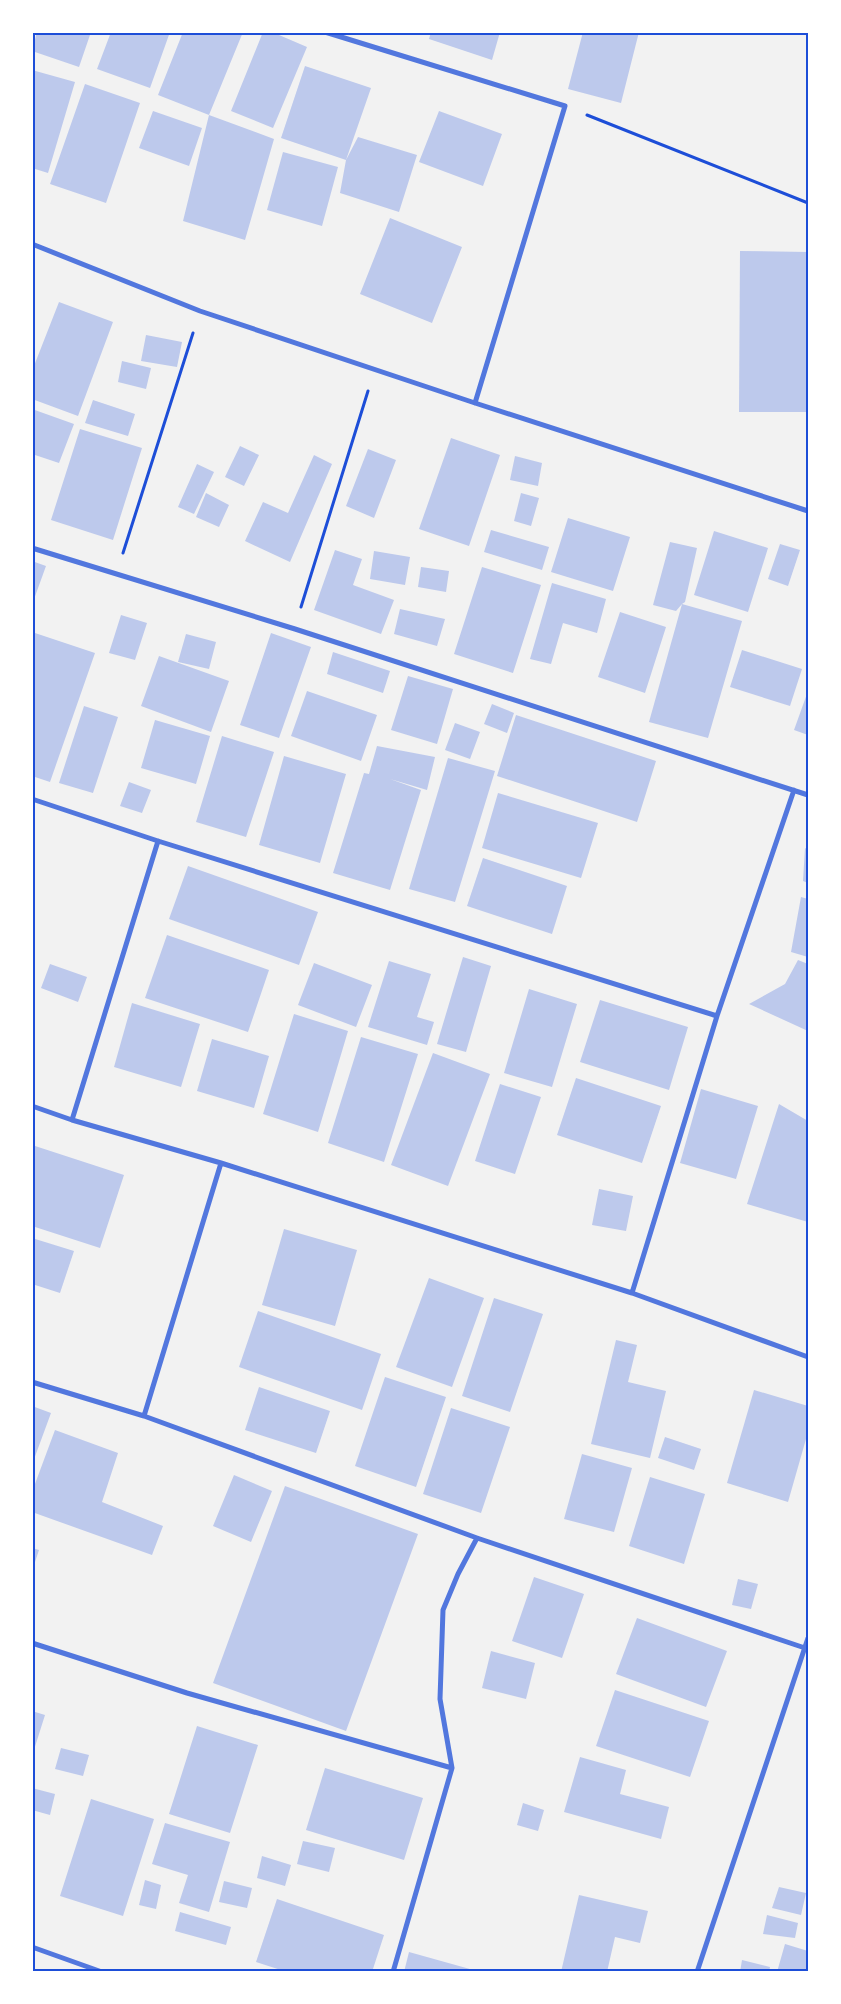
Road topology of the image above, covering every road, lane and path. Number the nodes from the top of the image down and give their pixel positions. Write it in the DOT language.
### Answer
graph roads {
  1 [pos="324,32"];
  2 [pos="565,106"];
  3 [pos="808,203"];
  4 [pos="32,244"];
  5 [pos="200,311"];
  6 [pos="375,369"];
  7 [pos="475,403"];
  8 [pos="808,511"];
  9 [pos="32,548"];
  10 [pos="117,573"];
  11 [pos="294,629"];
  12 [pos="794,790"];
  13 [pos="808,794"];
  14 [pos="32,799"];
  15 [pos="158,841"];
  16 [pos="717,1016"];
  17 [pos="32,1106"];
  18 [pos="72,1120"];
  19 [pos="221,1163"];
  20 [pos="632,1293"];
  21 [pos="808,1357"];
  22 [pos="32,1382"];
  23 [pos="144,1416"];
  24 [pos="478,1538"];
  25 [pos="808,1638"];
  26 [pos="32,1643"];
  27 [pos="805,1648"];
  28 [pos="452,1768"];
  29 [pos="32,1946"];
  30 [pos="102,1972"];
  31 [pos="393,1972"];
  32 [pos="697,1972"];
  1 -- 2 [label="street"];
  2 -- 3 [label="path"];
  2 -- 7 [label="street"];
  4 -- 5 [label="street"];
  5 -- 6 [label="street"];
  5 -- 10 [label="path"];
  6 -- 7 [label="street"];
  6 -- 11 [label="path"];
  7 -- 8 [label="street"];
  9 -- 10 [label="street"];
  10 -- 11 [label="street"];
  11 -- 12 [label="street"];
  12 -- 13 [label="street"];
  12 -- 16 [label="street"];
  14 -- 15 [label="street"];
  15 -- 16 [label="street"];
  15 -- 18 [label="street"];
  16 -- 20 [label="street"];
  17 -- 18 [label="street"];
  18 -- 19 [label="street"];
  19 -- 20 [label="street"];
  19 -- 23 [label="street"];
  20 -- 21 [label="street"];
  22 -- 23 [label="street"];
  23 -- 24 [label="street"];
  24 -- 27 [label="street"];
  24 -- 28 [label="street"];
  25 -- 27 [label="street"];
  26 -- 28 [label="street"];
  27 -- 32 [label="street"];
  28 -- 31 [label="street"];
  29 -- 30 [label="street"];
}
